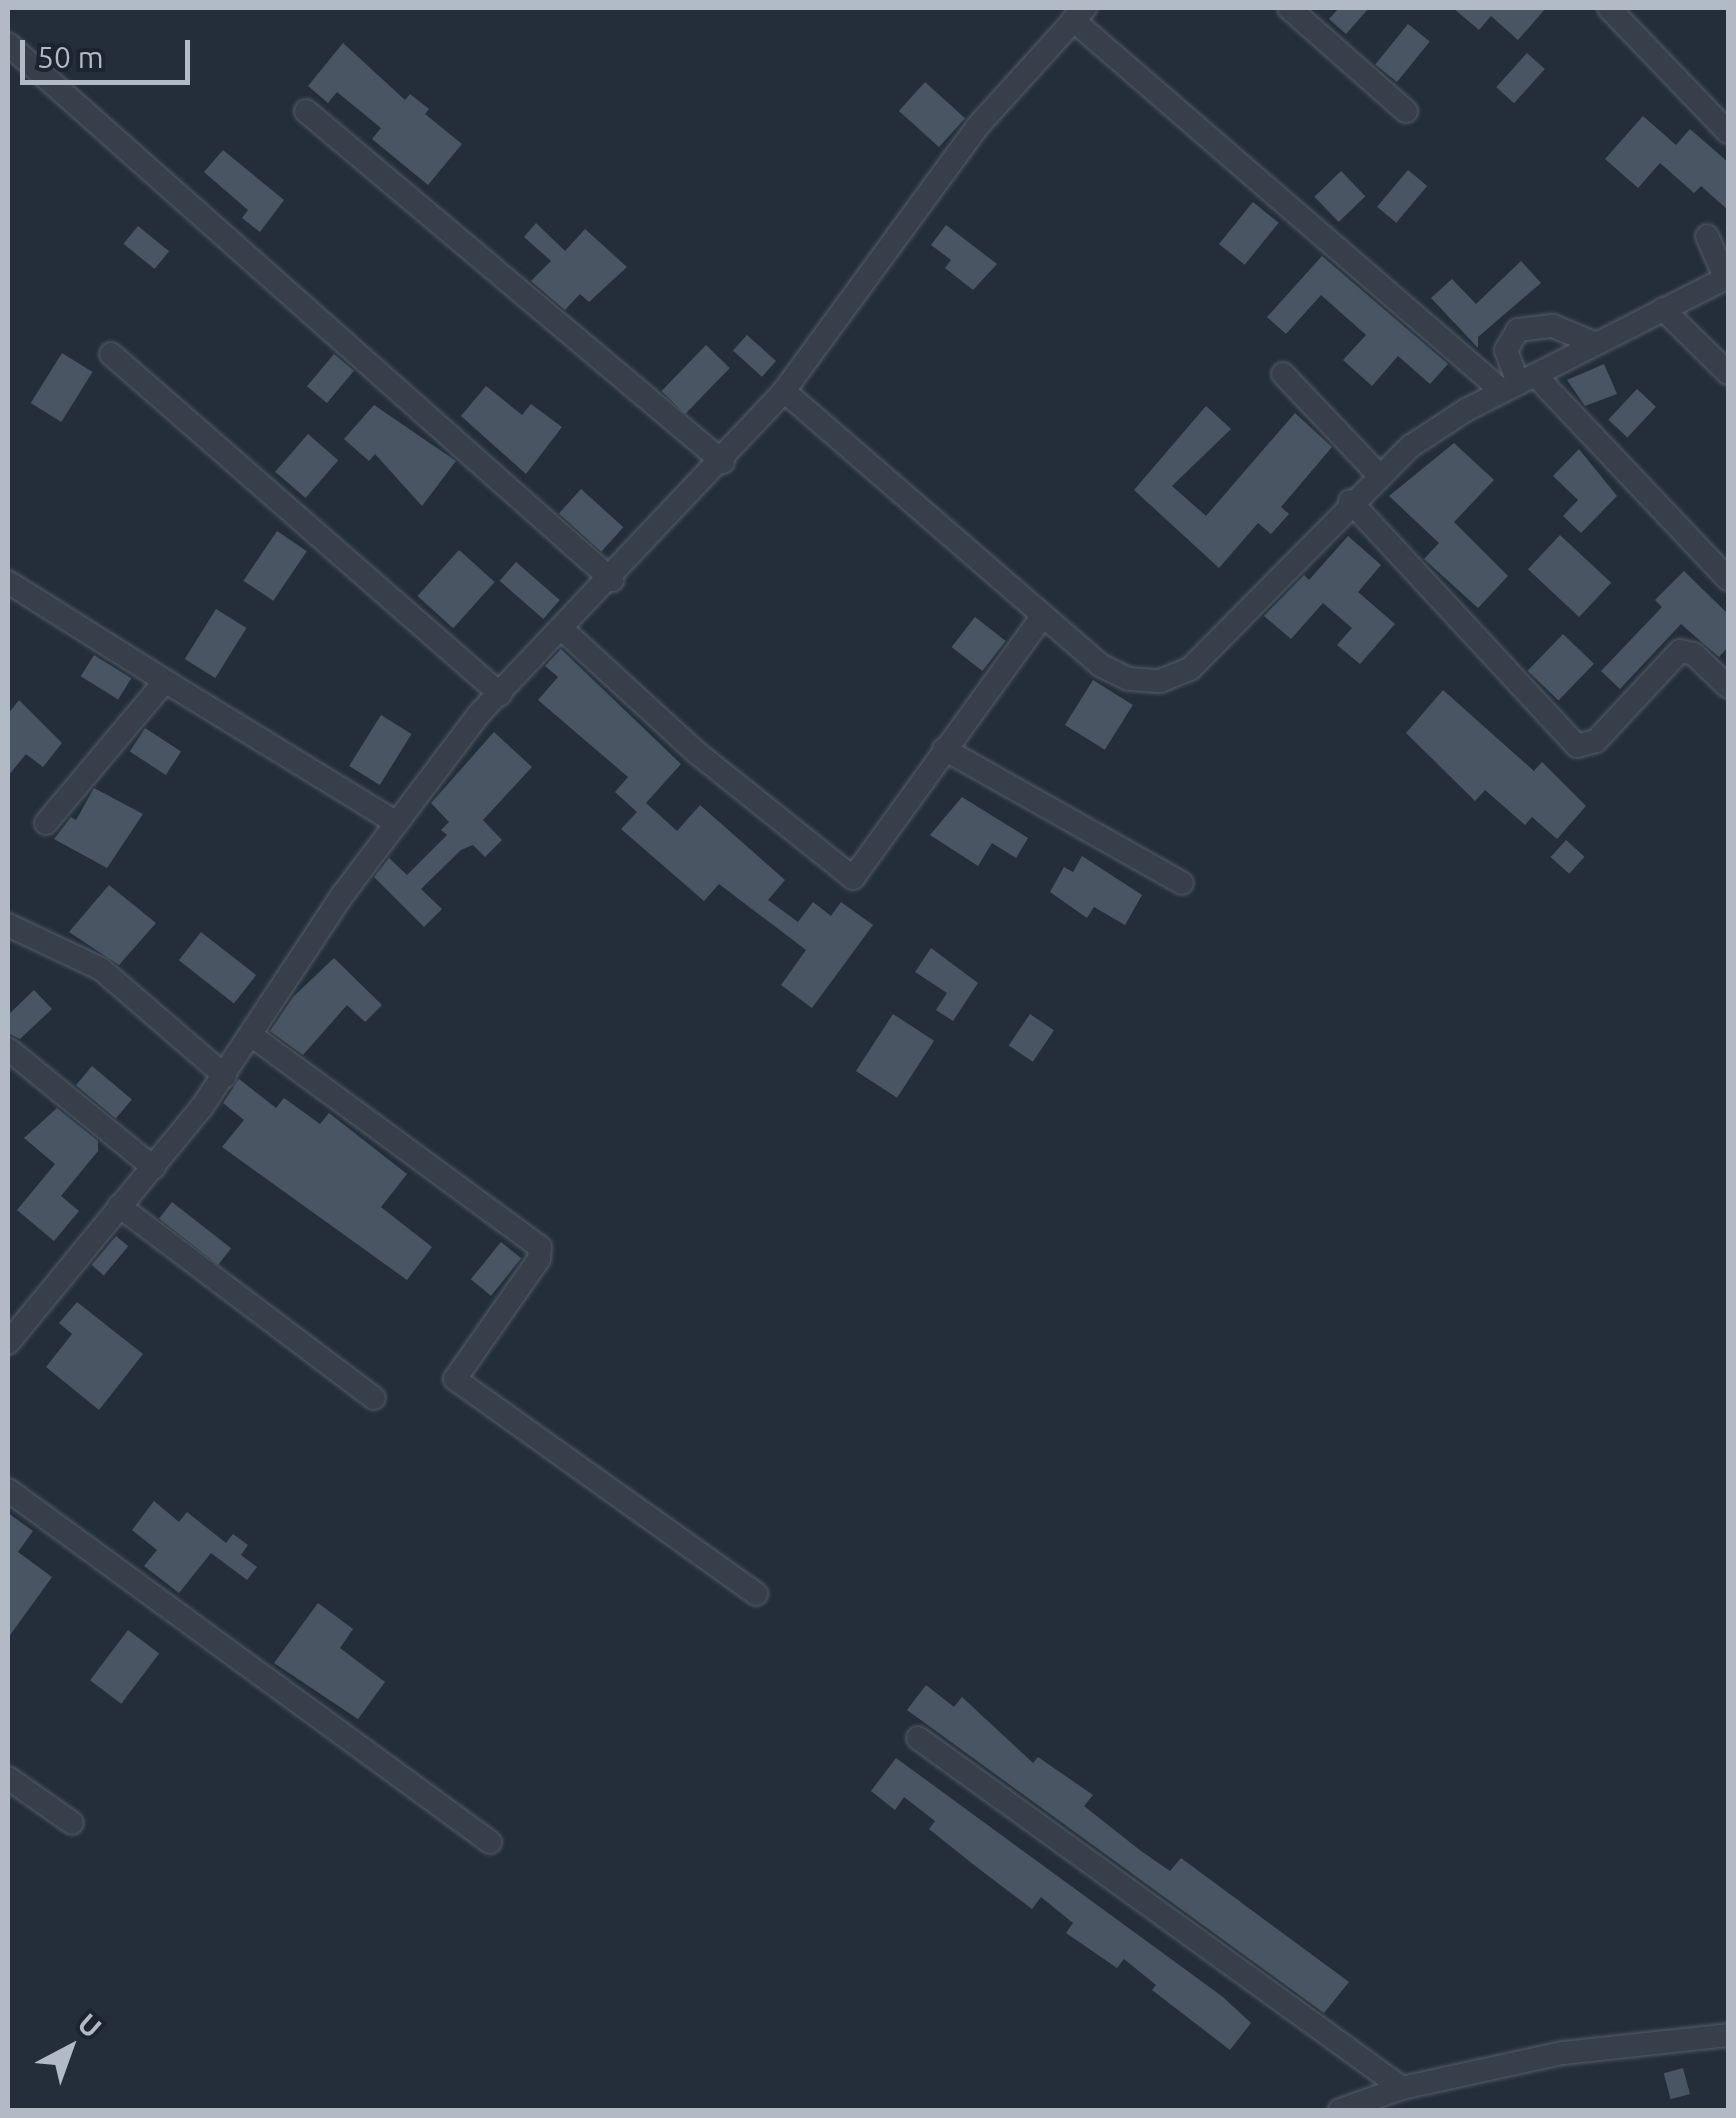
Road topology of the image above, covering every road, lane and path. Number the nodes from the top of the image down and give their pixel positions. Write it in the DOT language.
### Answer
graph roads {
  1 [pos="1289,8"];
  2 [pos="1609,8"];
  3 [pos="1079,14"];
  4 [pos="8,44"];
  5 [pos="1406,110"];
  6 [pos="306,112"];
  7 [pos="1728,132"];
  8 [pos="1707,236"];
  9 [pos="1727,278"];
  10 [pos="1663,309"];
  11 [pos="1594,343"];
  12 [pos="111,354"];
  13 [pos="1728,373"];
  14 [pos="1284,374"];
  15 [pos="1518,383"];
  16 [pos="784,392"];
  17 [pos="723,462"];
  18 [pos="1378,474"];
  19 [pos="1350,501"];
  20 [pos="1728,579"];
  21 [pos="612,580"];
  22 [pos="8,582"];
  23 [pos="1043,616"];
  24 [pos="563,630"];
  25 [pos="165,681"];
  26 [pos="1728,688"];
  27 [pos="500,694"];
  28 [pos="944,749"];
  29 [pos="46,824"];
  30 [pos="397,824"];
  31 [pos="1182,883"];
  32 [pos="8,925"];
  33 [pos="251,1035"];
  34 [pos="8,1050"];
  35 [pos="225,1076"];
  36 [pos="154,1168"];
  37 [pos="119,1206"];
  38 [pos="8,1340"];
  39 [pos="374,1398"];
  40 [pos="8,1490"];
  41 [pos="756,1594"];
  42 [pos="918,1738"];
  43 [pos="8,1778"];
  44 [pos="72,1822"];
  45 [pos="490,1842"];
  46 [pos="1728,2035"];
  47 [pos="1402,2088"];
  48 [pos="1340,2110"];
  1 -- 5 [label="street"];
  2 -- 7 [label="street"];
  3 -- 15 [label="street"];
  3 -- 16 [label="street"];
  4 -- 21 [label="street"];
  6 -- 17 [label="street"];
  8 -- 9 [label="street"];
  9 -- 10 [label="street"];
  10 -- 11 [label="street"];
  10 -- 13 [label="street"];
  11 -- 15 [label="street"];
  11 -- 15 [label="street"];
  12 -- 27 [label="street"];
  14 -- 18 [label="street"];
  15 -- 18 [label="street"];
  15 -- 20 [label="street"];
  16 -- 17 [label="street"];
  16 -- 23 [label="street"];
  17 -- 21 [label="street"];
  18 -- 19 [label="street"];
  19 -- 23 [label="street"];
  19 -- 26 [label="street"];
  21 -- 24 [label="street"];
  22 -- 25 [label="street"];
  23 -- 28 [label="street"];
  24 -- 27 [label="street"];
  24 -- 28 [label="street"];
  25 -- 29 [label="street"];
  25 -- 30 [label="street"];
  27 -- 30 [label="street"];
  28 -- 31 [label="street"];
  30 -- 33 [label="street"];
  32 -- 35 [label="street"];
  33 -- 35 [label="street"];
  33 -- 41 [label="street"];
  34 -- 36 [label="street"];
  35 -- 36 [label="street"];
  36 -- 37 [label="street"];
  37 -- 38 [label="street"];
  37 -- 39 [label="street"];
  40 -- 45 [label="street"];
  42 -- 47 [label="street"];
  43 -- 44 [label="street"];
  46 -- 47 [label="street"];
  47 -- 48 [label="street"];
}
